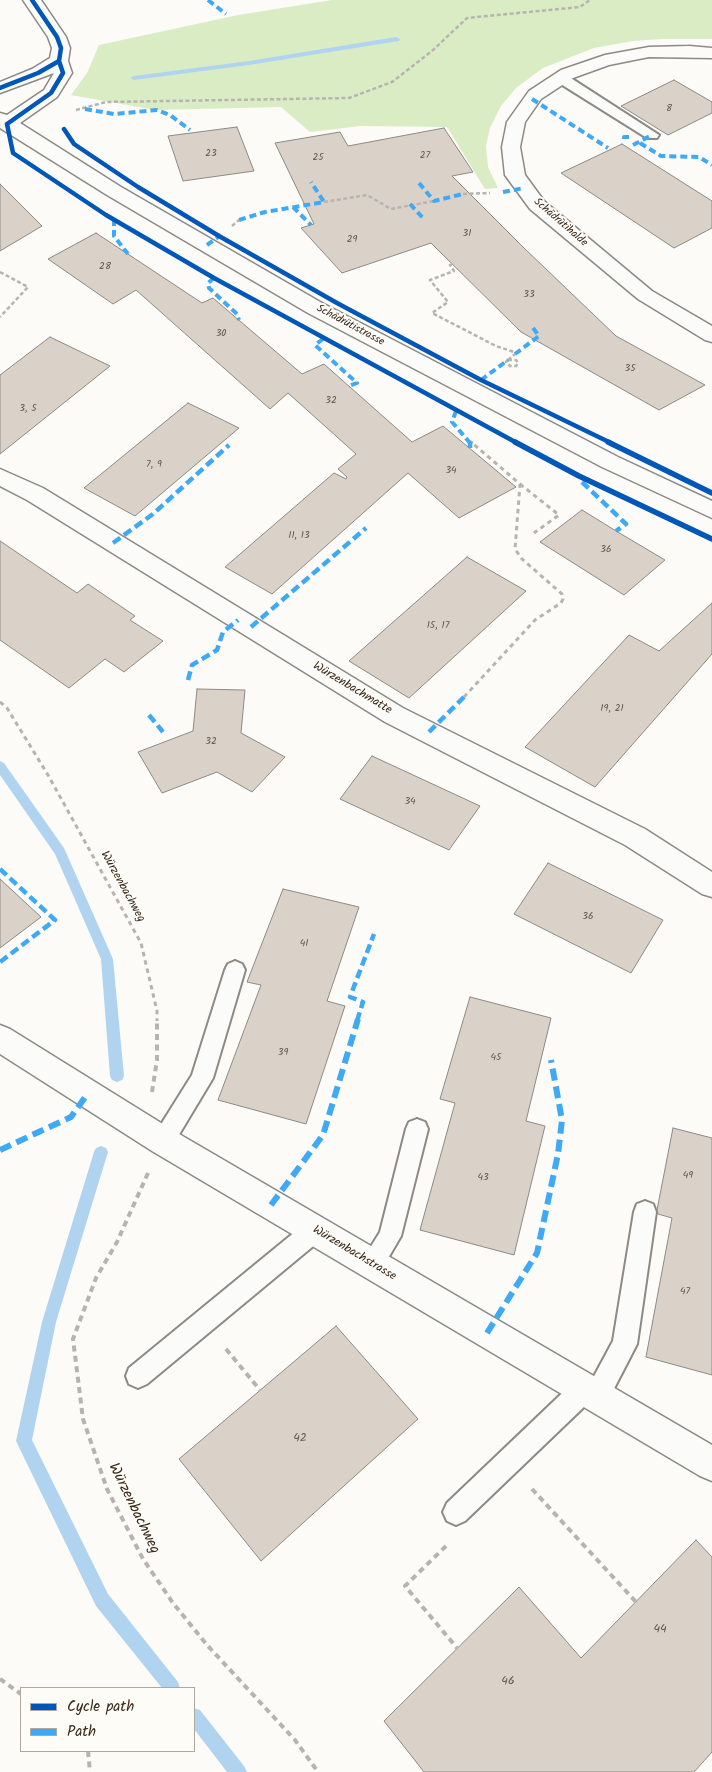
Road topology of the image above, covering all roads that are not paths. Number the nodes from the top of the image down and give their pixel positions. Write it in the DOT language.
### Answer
graph roads {
  1 [pos="32,0"];
  2 [pos="712,53"];
  3 [pos="59,60"];
  4 [pos="561,78"];
  5 [pos="0,88"];
  6 [pos="3,121"];
  7 [pos="652,135"];
  8 [pos="712,335"];
  9 [pos="0,478"];
  10 [pos="712,510"];
  11 [pos="712,886"];
  12 [pos="235,970"];
  13 [pos="0,1038"];
  14 [pos="417,1129"];
  15 [pos="156,1152"];
  16 [pos="645,1212"];
  17 [pos="314,1230"];
  18 [pos="372,1264"];
  19 [pos="138,1376"];
  20 [pos="590,1393"];
  21 [pos="712,1464"];
  22 [pos="456,1512"];
  1 -- 3 [label="street"];
  2 -- 4 [label="street, Schädrütihalde"];
  3 -- 5 [label="street"];
  3 -- 6 [label="street"];
  4 -- 7 [label="lane"];
  4 -- 8 [label="street, Schädrütihalde"];
  6 -- 10 [label="street, Schädrütistrasse"];
  9 -- 11 [label="street, Würzenbachmatte"];
  12 -- 15 [label="lane"];
  13 -- 15 [label="street, Würzenbachstrasse"];
  14 -- 18 [label="lane"];
  15 -- 17 [label="street, Würzenbachstrasse"];
  16 -- 20 [label="lane"];
  17 -- 18 [label="street, Würzenbachstrasse"];
  17 -- 19 [label="lane"];
  18 -- 20 [label="street, Würzenbachstrasse"];
  20 -- 21 [label="street, Würzenbachstrasse"];
  20 -- 22 [label="lane"];
}
